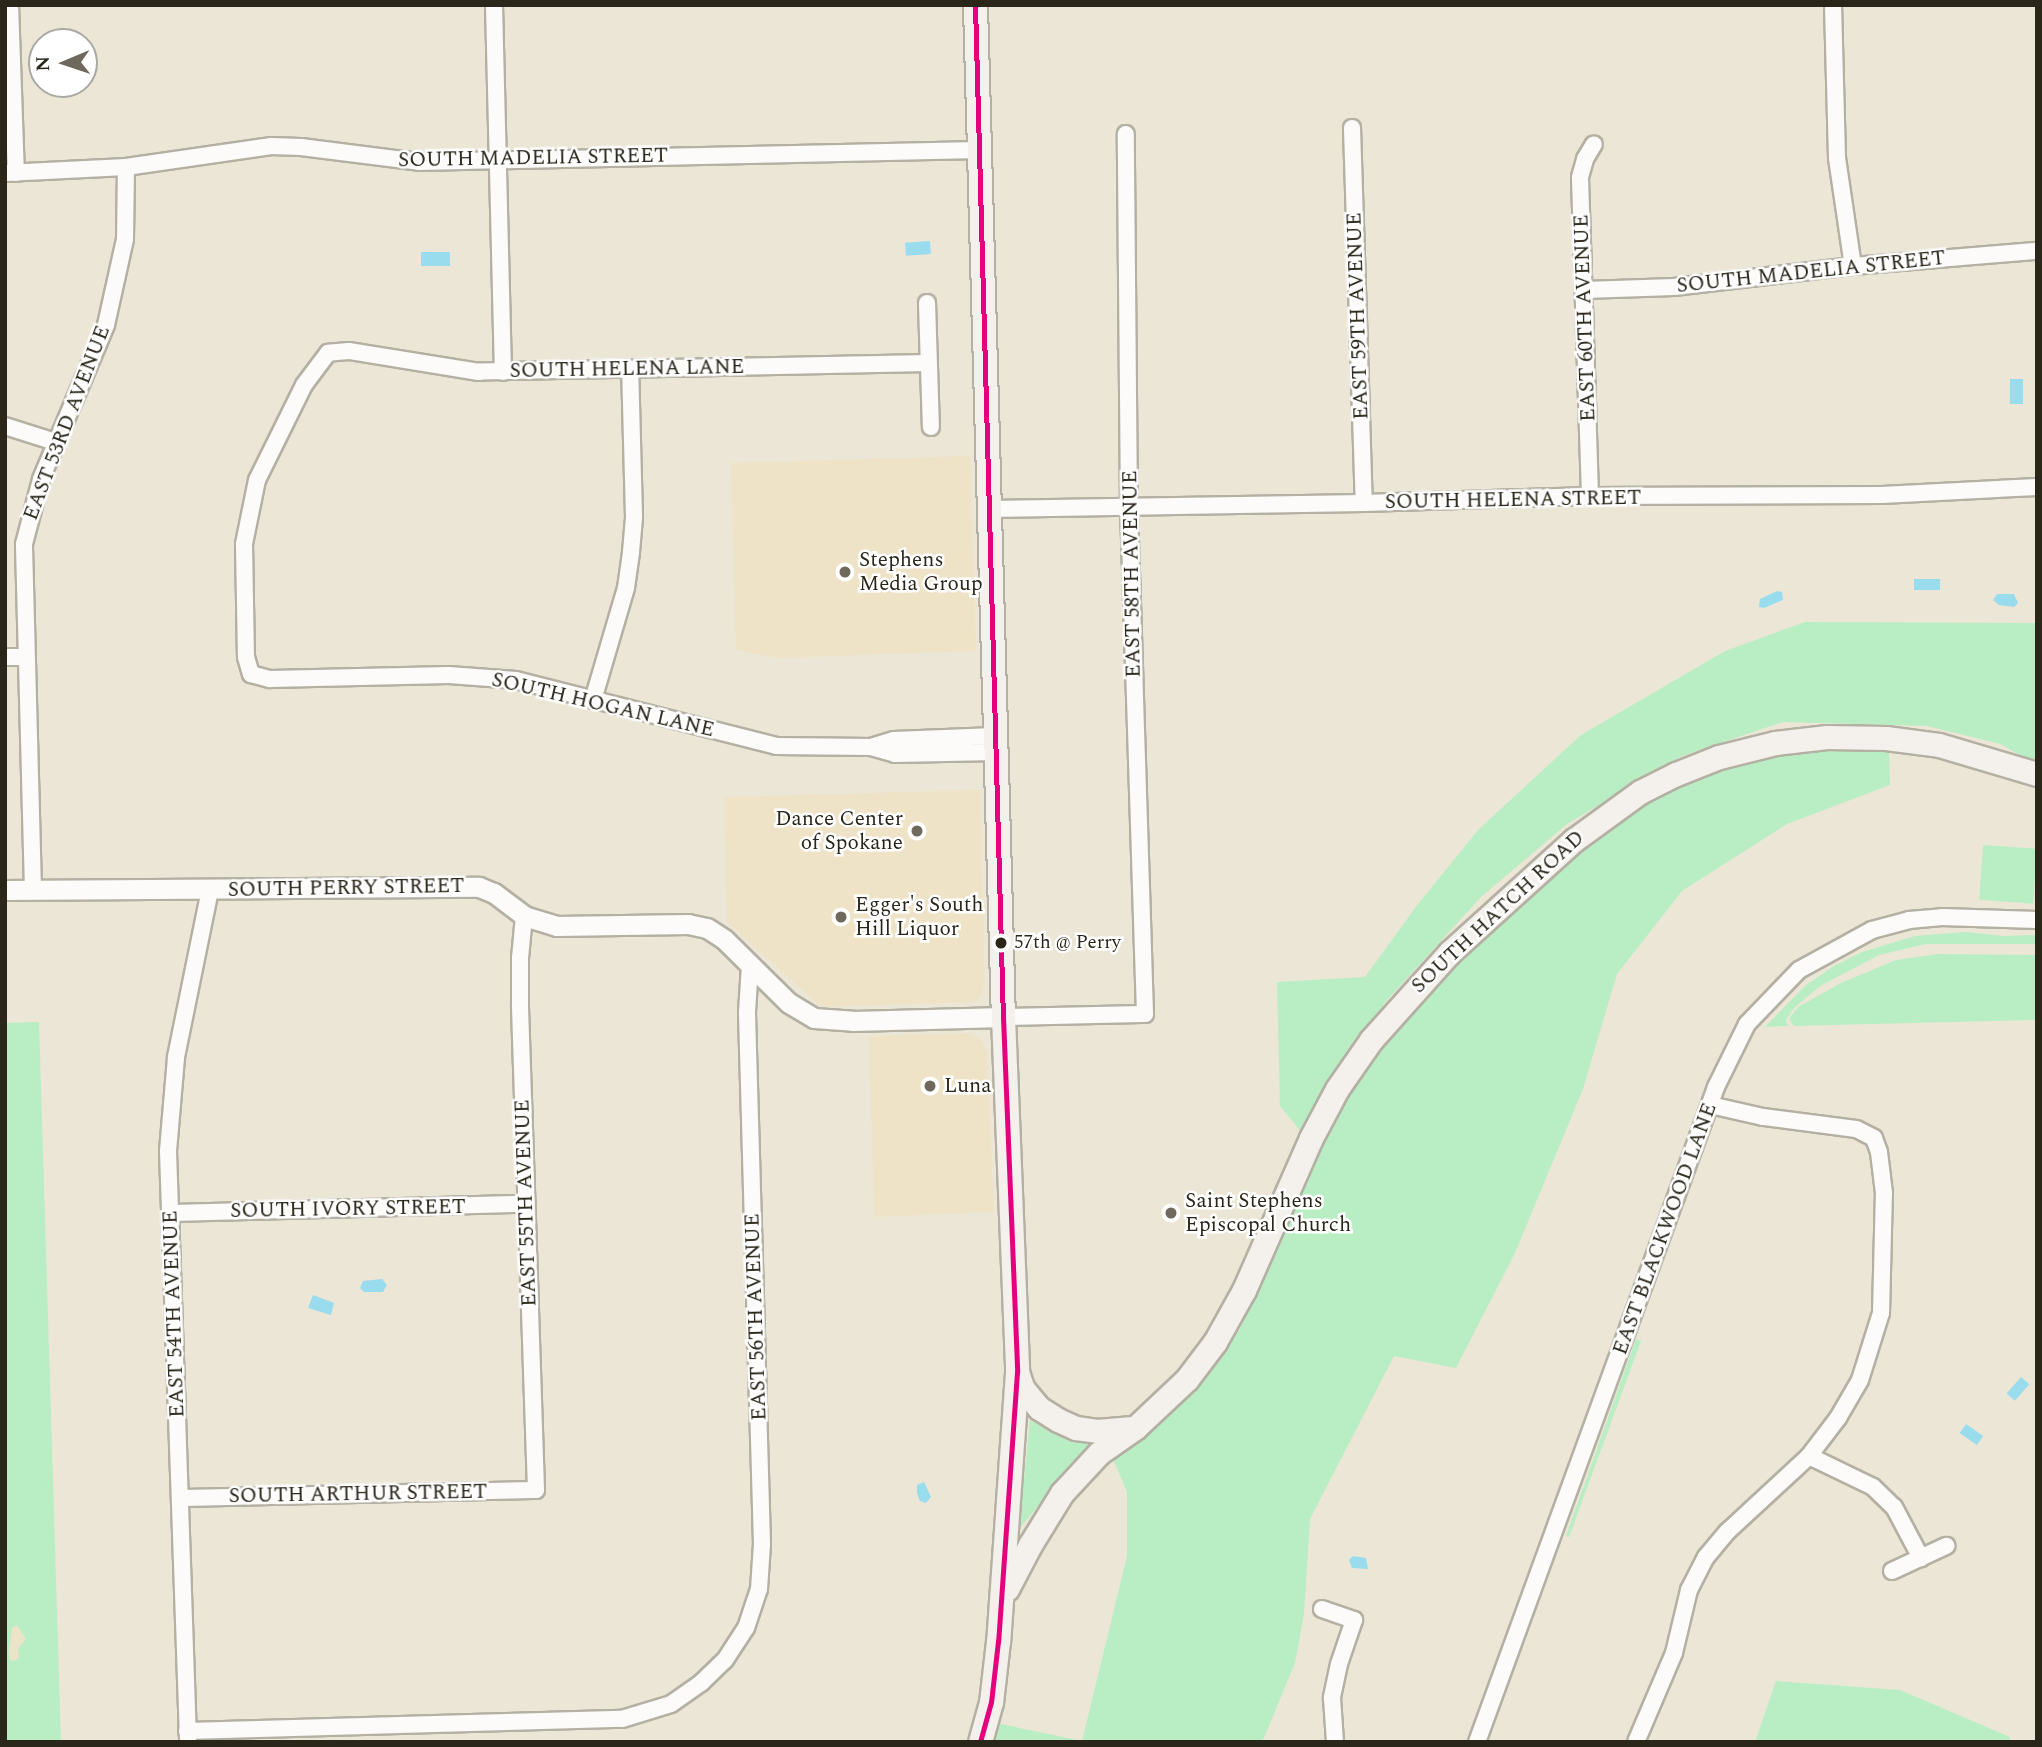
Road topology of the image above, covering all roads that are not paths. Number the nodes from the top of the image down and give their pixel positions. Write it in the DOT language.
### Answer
graph roads {
  1 [pos="10,5"];
  2 [pos="494,5"];
  3 [pos="975,5"];
  4 [pos="1833,5"];
  5 [pos="1352,128"];
  6 [pos="1126,134"];
  7 [pos="1594,144"];
  8 [pos="979,150"];
  9 [pos="498,160"];
  10 [pos="126,167"];
  11 [pos="10,173"];
  12 [pos="2037,251"];
  13 [pos="1853,266"];
  14 [pos="1584,290"];
  15 [pos="926,303"];
  16 [pos="928,363"];
  17 [pos="630,369"];
  18 [pos="503,372"];
  19 [pos="5,426"];
  20 [pos="930,427"];
  21 [pos="55,442"];
  22 [pos="2037,487"];
  23 [pos="1590,496"];
  24 [pos="1364,503"];
  25 [pos="1129,507"];
  26 [pos="989,509"];
  27 [pos="5,657"];
  28 [pos="25,657"];
  29 [pos="251,674"];
  30 [pos="593,699"];
  31 [pos="996,744"];
  32 [pos="2037,774"];
  33 [pos="5,890"];
  34 [pos="33,890"];
  35 [pos="210,890"];
  36 [pos="524,916"];
  37 [pos="2037,920"];
  38 [pos="750,965"];
  39 [pos="1145,1014"];
  40 [pos="1003,1017"];
  41 [pos="1710,1105"];
  42 [pos="525,1205"];
  43 [pos="171,1213"];
  44 [pos="1017,1372"];
  45 [pos="1135,1428"];
  46 [pos="1809,1456"];
  47 [pos="536,1490"];
  48 [pos="181,1498"];
  49 [pos="1946,1546"];
  50 [pos="1921,1558"];
  51 [pos="1892,1571"];
  52 [pos="1002,1601"];
  53 [pos="1322,1609"];
  54 [pos="187,1737"];
  55 [pos="980,1742"];
  56 [pos="1335,1742"];
  57 [pos="1477,1742"];
  58 [pos="1636,1742"];
  1 -- 11 [label="street"];
  2 -- 9 [label="street"];
  3 -- 8 [label="main road"];
  4 -- 13 [label="street"];
  5 -- 24 [label="street, EAST 59TH AVENUE"];
  6 -- 25 [label="street, EAST 58TH AVENUE"];
  7 -- 14 [label="street, EAST 60TH AVENUE"];
  8 -- 9 [label="street, SOUTH MADELIA STREET"];
  8 -- 26 [label="main road"];
  9 -- 10 [label="street, SOUTH MADELIA STREET"];
  9 -- 18 [label="street"];
  10 -- 11 [label="street, SOUTH MADELIA STREET"];
  10 -- 21 [label="street, EAST 53RD AVENUE"];
  12 -- 13 [label="street, SOUTH MADELIA STREET"];
  13 -- 14 [label="street, SOUTH MADELIA STREET"];
  14 -- 23 [label="street, EAST 60TH AVENUE"];
  15 -- 16 [label="street"];
  16 -- 17 [label="street, SOUTH HELENA LANE"];
  16 -- 20 [label="street"];
  17 -- 18 [label="street, SOUTH HELENA LANE"];
  17 -- 30 [label="street"];
  18 -- 29 [label="street, SOUTH HELENA LANE"];
  19 -- 21 [label="street"];
  21 -- 28 [label="street, EAST 53RD AVENUE"];
  22 -- 23 [label="street, SOUTH HELENA STREET"];
  23 -- 24 [label="street, SOUTH HELENA STREET"];
  24 -- 25 [label="street, SOUTH HELENA STREET"];
  25 -- 26 [label="street, SOUTH HELENA STREET"];
  25 -- 39 [label="street, EAST 58TH AVENUE"];
  26 -- 31 [label="main road"];
  27 -- 28 [label="street"];
  28 -- 34 [label="street, EAST 53RD AVENUE"];
  29 -- 30 [label="street, SOUTH HOGAN LANE"];
  30 -- 31 [label="street, SOUTH HOGAN LANE"];
  31 -- 40 [label="main road"];
  32 -- 45 [label="main road, SOUTH HATCH ROAD"];
  33 -- 34 [label="street, SOUTH PERRY STREET"];
  34 -- 35 [label="street, SOUTH PERRY STREET"];
  35 -- 36 [label="street, SOUTH PERRY STREET"];
  35 -- 43 [label="street, EAST 54TH AVENUE"];
  36 -- 38 [label="street, SOUTH PERRY STREET"];
  36 -- 42 [label="street, EAST 55TH AVENUE"];
  37 -- 41 [label="street, EAST BLACKWOOD LANE"];
  38 -- 40 [label="street, SOUTH PERRY STREET"];
  38 -- 54 [label="street, EAST 56TH AVENUE"];
  39 -- 40 [label="street, SOUTH PERRY STREET"];
  40 -- 44 [label="main road"];
  41 -- 46 [label="street"];
  41 -- 57 [label="street, EAST BLACKWOOD LANE"];
  42 -- 43 [label="street, SOUTH IVORY STREET"];
  42 -- 47 [label="street, EAST 55TH AVENUE"];
  43 -- 48 [label="street, EAST 54TH AVENUE"];
  44 -- 45 [label="main road"];
  44 -- 52 [label="main road"];
  45 -- 52 [label="main road, SOUTH HATCH ROAD"];
  46 -- 50 [label="street"];
  46 -- 58 [label="street"];
  47 -- 48 [label="street, SOUTH ARTHUR STREET"];
  48 -- 54 [label="street, EAST 54TH AVENUE"];
  49 -- 50 [label="street"];
  50 -- 51 [label="street"];
  52 -- 55 [label="main road"];
  53 -- 56 [label="street"];
}
